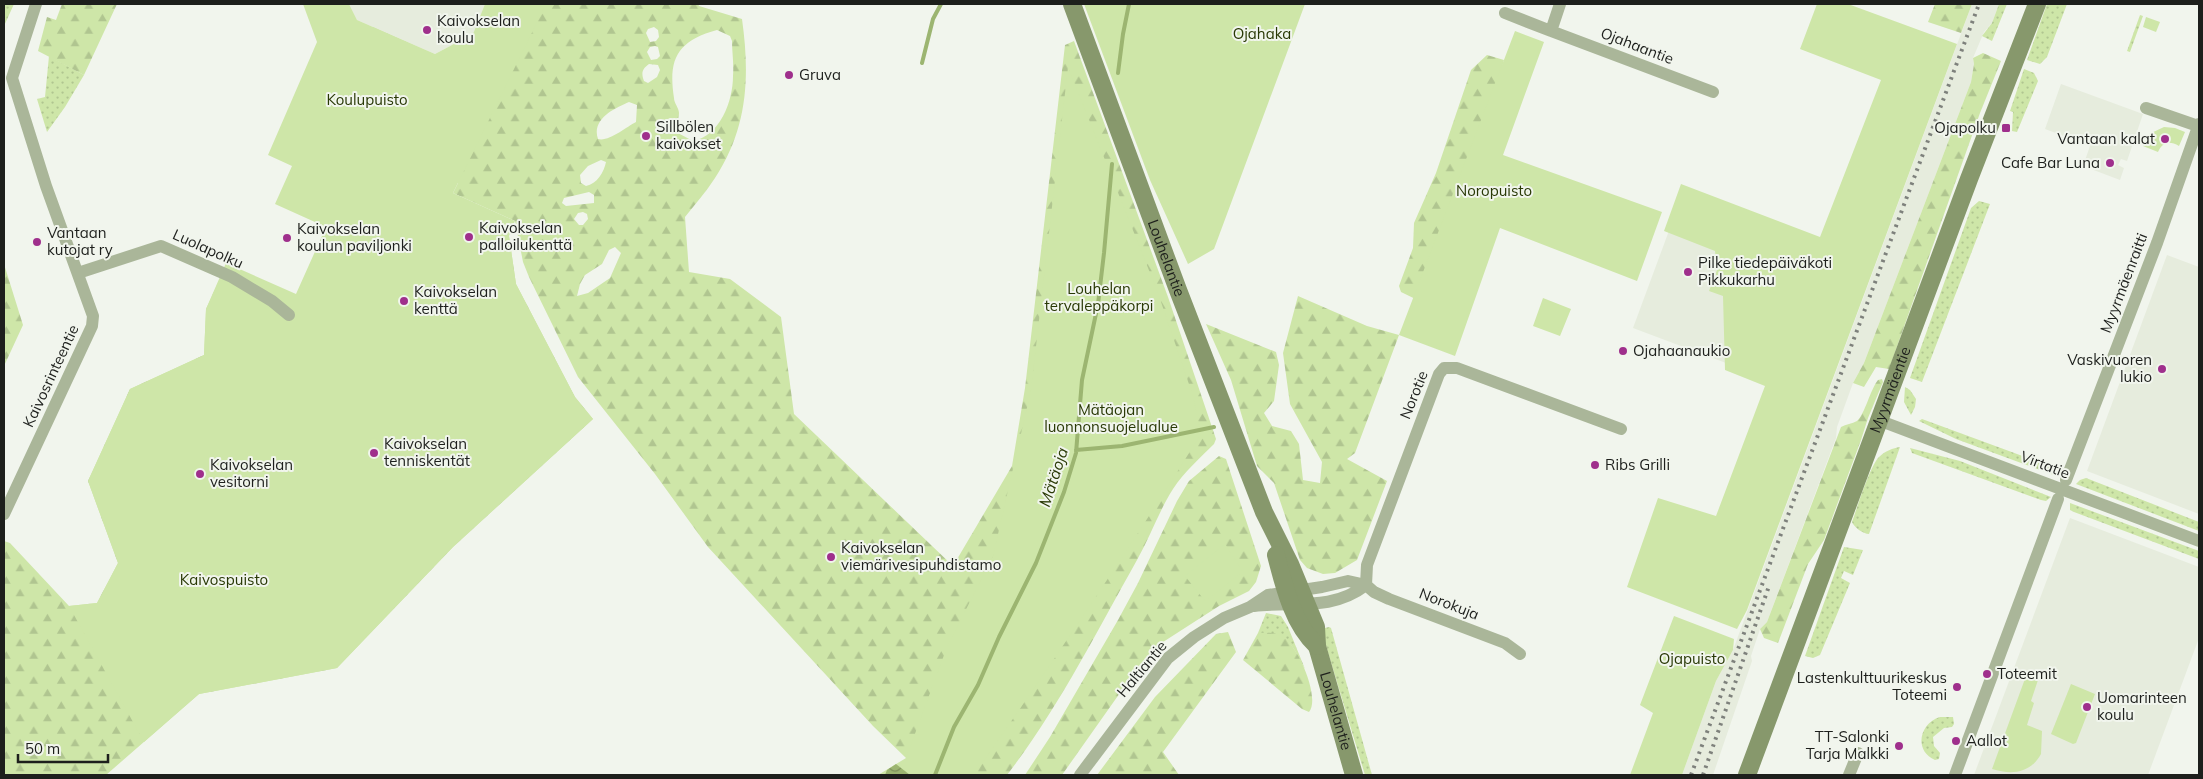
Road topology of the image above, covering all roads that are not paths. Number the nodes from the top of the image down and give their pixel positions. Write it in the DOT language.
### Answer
graph roads {
  1 [pos="36,4"];
  2 [pos="1072,4"];
  3 [pos="1560,4"];
  4 [pos="2037,4"];
  5 [pos="1505,13"];
  6 [pos="1551,31"];
  7 [pos="8,78"];
  8 [pos="1713,92"];
  9 [pos="2146,108"];
  10 [pos="2199,125"];
  11 [pos="78,273"];
  12 [pos="289,315"];
  13 [pos="1878,420"];
  14 [pos="1621,429"];
  15 [pos="2066,480"];
  16 [pos="2058,499"];
  17 [pos="4,514"];
  18 [pos="2199,541"];
  19 [pos="1366,585"];
  20 [pos="1296,598"];
  21 [pos="1520,654"];
  22 [pos="1858,753"];
  23 [pos="1080,775"];
  24 [pos="1354,775"];
  25 [pos="1747,775"];
  26 [pos="1849,775"];
  27 [pos="1955,775"];
  1 -- 7 [label="street"];
  2 -- 20 [label="street, Louhelantie"];
  3 -- 6 [label="street"];
  4 -- 13 [label="street, Myyrmäentie"];
  5 -- 6 [label="street, Ojahaantie"];
  6 -- 8 [label="street, Ojahaantie"];
  7 -- 11 [label="street, Kaivosrinteentie"];
  9 -- 10 [label="street"];
  10 -- 15 [label="street, Myyrmäenraitti"];
  11 -- 12 [label="street, Luolapolku"];
  11 -- 17 [label="street, Kaivosrinteentie"];
  13 -- 18 [label="street, Virtatie"];
  13 -- 25 [label="street, Myyrmäentie"];
  14 -- 19 [label="street, Norotie"];
  16 -- 27 [label="street"];
  19 -- 20 [label="street"];
  19 -- 21 [label="street, Norokuja"];
  20 -- 23 [label="street, Haltiantie"];
  20 -- 24 [label="street, Louhelantie"];
  22 -- 26 [label="street"];
}
